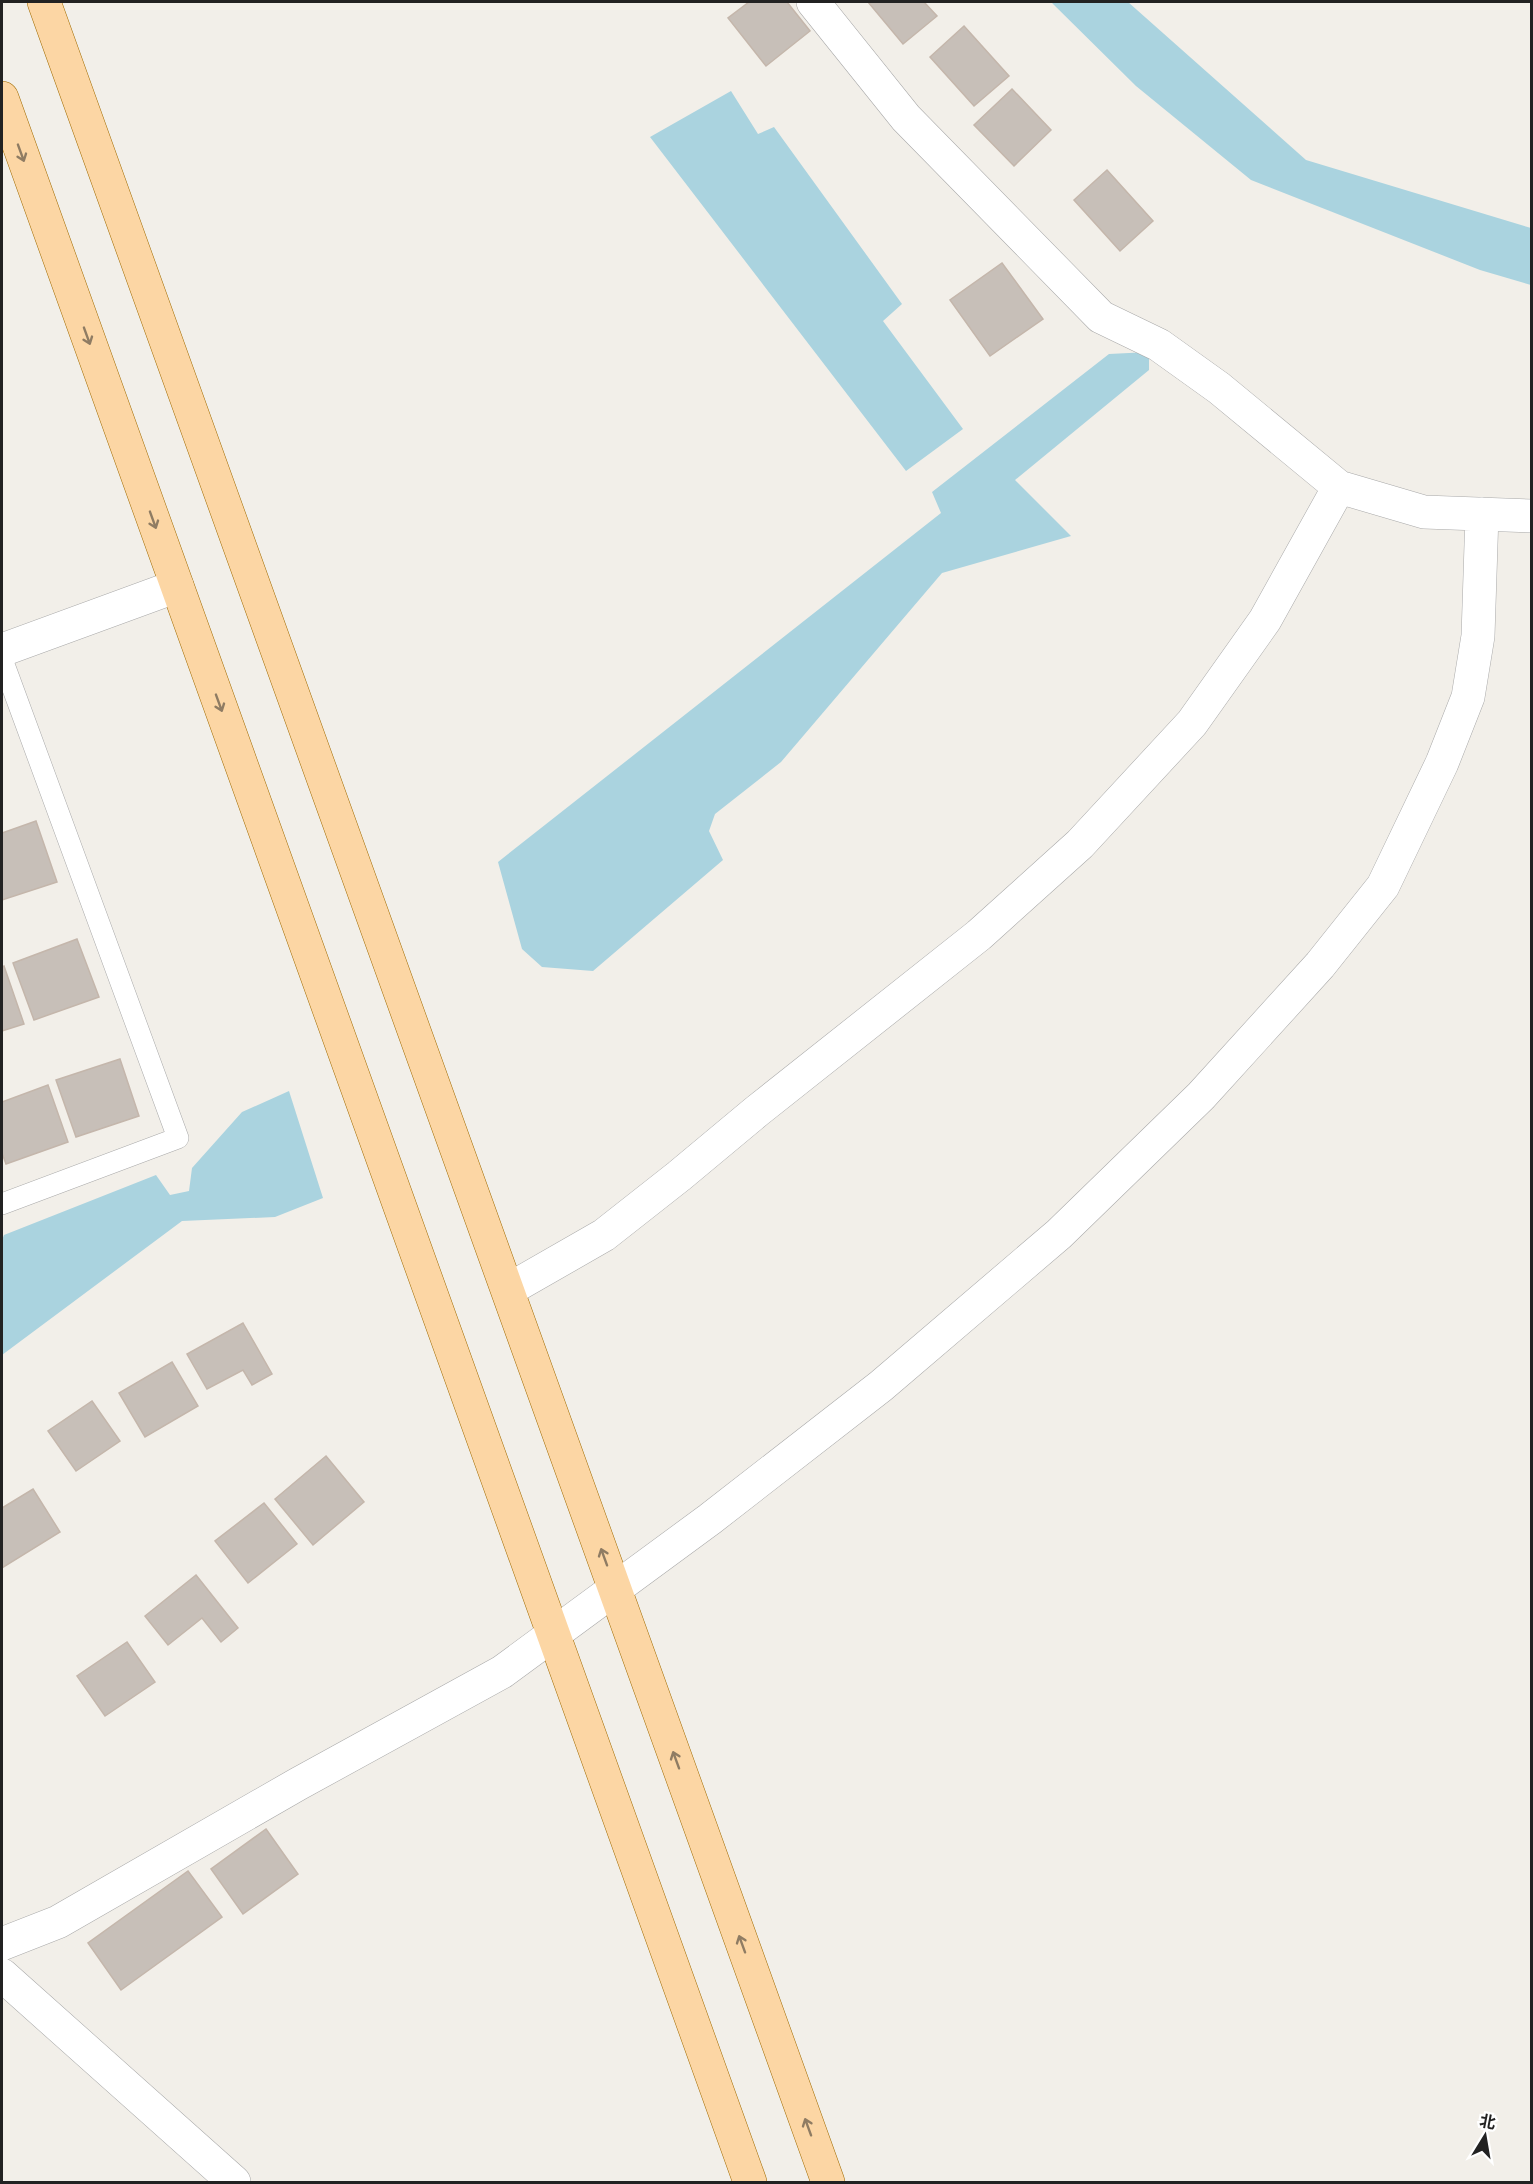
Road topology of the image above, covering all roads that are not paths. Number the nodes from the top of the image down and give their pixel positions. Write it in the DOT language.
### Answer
graph roads {
  1 [pos="44,2"];
  2 [pos="813,2"];
  3 [pos="2,98"];
  4 [pos="1340,487"];
  5 [pos="1482,514"];
  6 [pos="1532,516"];
  7 [pos="177,586"];
  8 [pos="2,650"];
  9 [pos="2,659"];
  10 [pos="2,1204"];
  11 [pos="508,1290"];
  12 [pos="615,1589"];
  13 [pos="553,1634"];
  14 [pos="2,1944"];
  15 [pos="2,1975"];
  16 [pos="234,2182"];
  17 [pos="750,2182"];
  18 [pos="828,2182"];
  1 -- 11 [label="main road"];
  2 -- 4 [label="street"];
  3 -- 7 [label="main road, one-way"];
  4 -- 5 [label="street"];
  4 -- 11 [label="street"];
  5 -- 6 [label="street"];
  5 -- 12 [label="street"];
  7 -- 8 [label="street"];
  7 -- 13 [label="main road, one-way"];
  9 -- 10 [label="lane"];
  12 -- 11 [label="main road, one-way"];
  12 -- 13 [label="street"];
  18 -- 12 [label="main road, one-way"];
  13 -- 14 [label="street"];
  13 -- 17 [label="main road"];
  15 -- 16 [label="street"];
}
